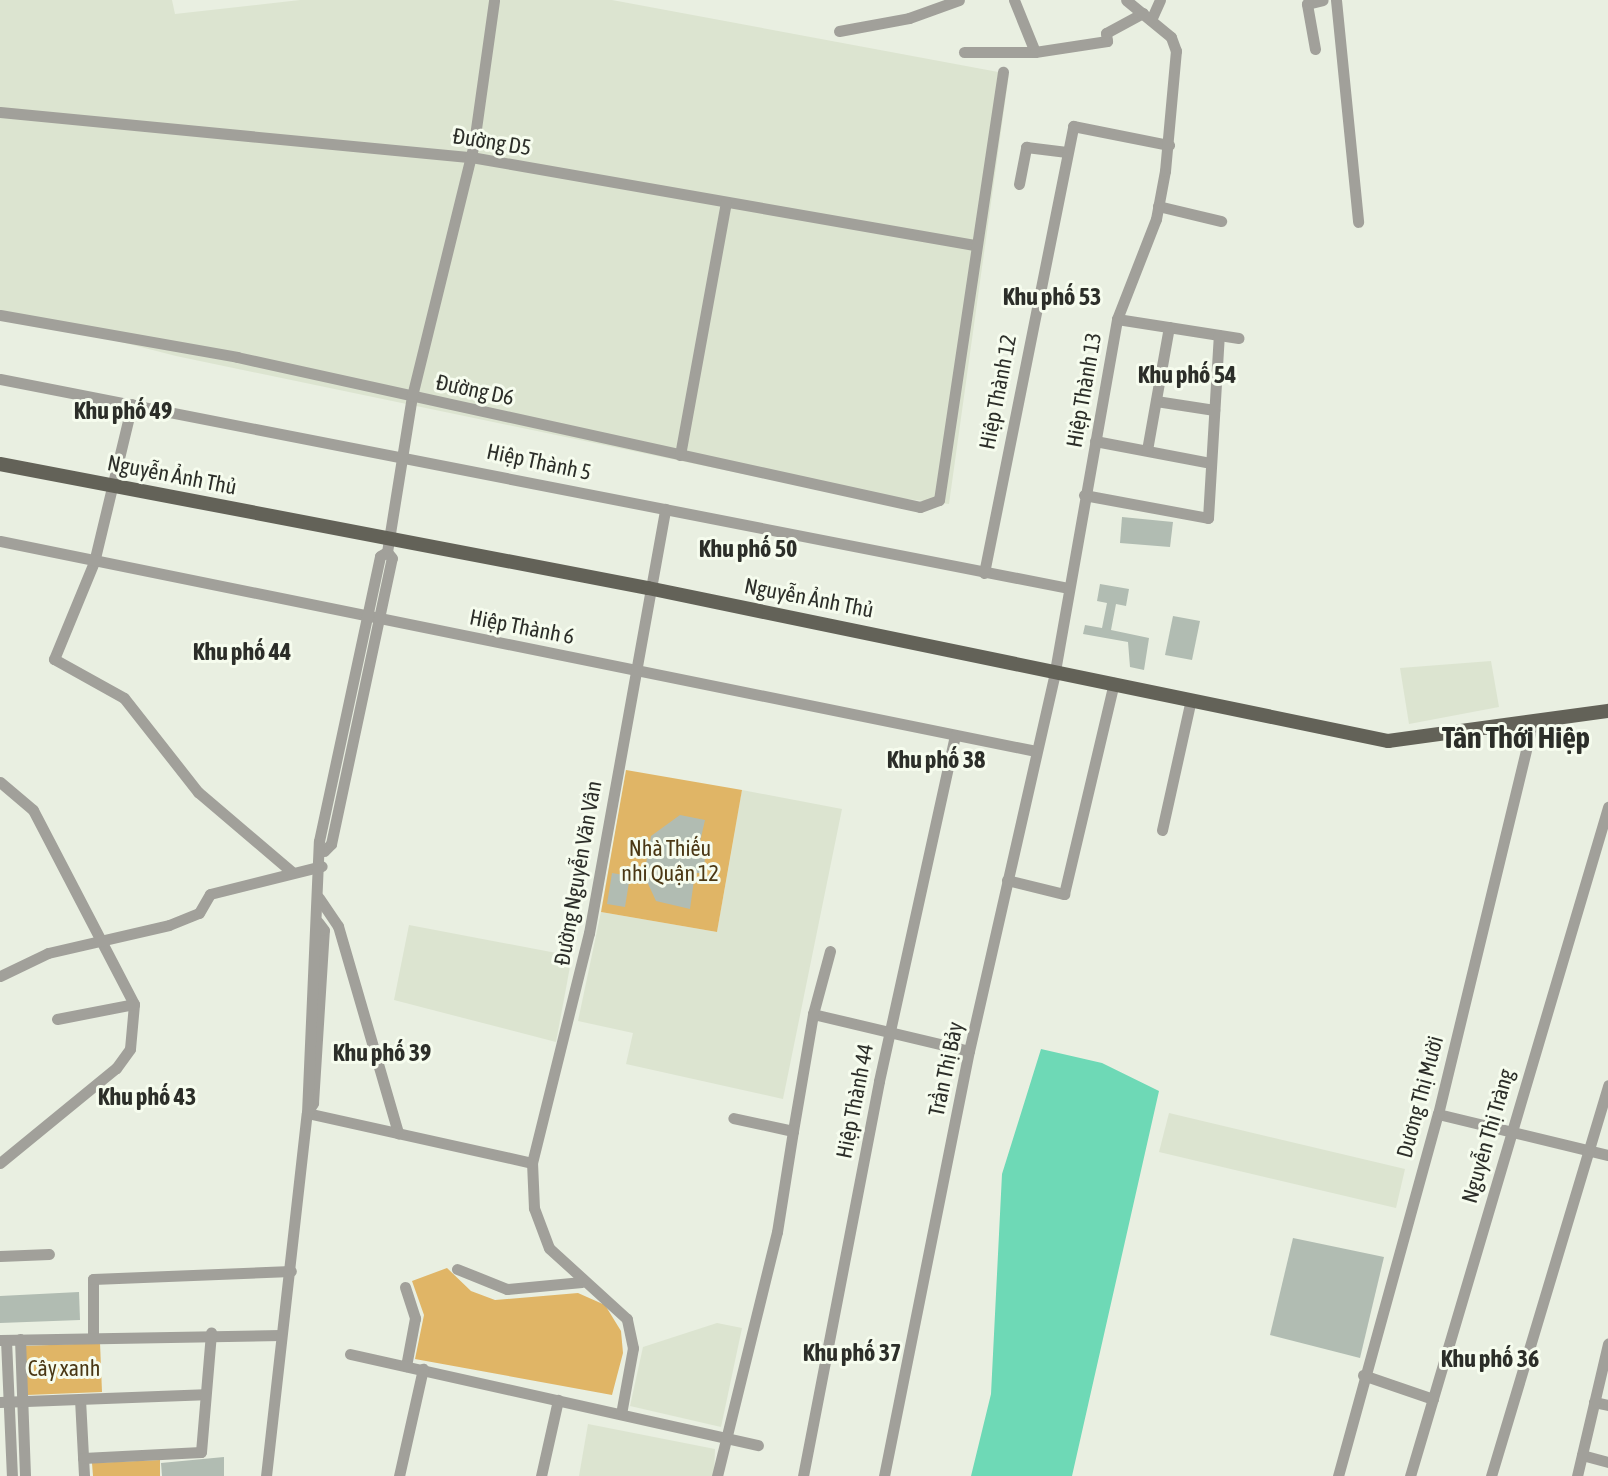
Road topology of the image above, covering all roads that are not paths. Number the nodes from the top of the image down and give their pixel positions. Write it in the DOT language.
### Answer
graph roads {
  1 [pos="494,0"];
  2 [pos="959,0"];
  3 [pos="1014,0"];
  4 [pos="1126,0"];
  5 [pos="1160,0"];
  6 [pos="1323,0"];
  7 [pos="1336,0"];
  8 [pos="1147,16"];
  9 [pos="839,31"];
  10 [pos="1315,49"];
  11 [pos="964,52"];
  12 [pos="1035,52"];
  13 [pos="1003,72"];
  14 [pos="0,112"];
  15 [pos="1169,145"];
  16 [pos="1065,152"];
  17 [pos="471,157"];
  18 [pos="1019,184"];
  19 [pos="726,202"];
  20 [pos="1158,206"];
  21 [pos="1221,221"];
  22 [pos="1358,222"];
  23 [pos="974,245"];
  24 [pos="0,315"];
  25 [pos="1117,319"];
  26 [pos="1169,327"];
  27 [pos="1219,335"];
  28 [pos="1239,338"];
  29 [pos="0,379"];
  30 [pos="412,396"];
  31 [pos="1156,401"];
  32 [pos="132,404"];
  33 [pos="1214,410"];
  34 [pos="1095,441"];
  35 [pos="1147,450"];
  36 [pos="403,455"];
  37 [pos="680,455"];
  38 [pos="1210,463"];
  39 [pos="0,464"];
  40 [pos="113,487"];
  41 [pos="1084,495"];
  42 [pos="665,509"];
  43 [pos="0,541"];
  44 [pos="388,546"];
  45 [pos="94,562"];
  46 [pos="984,573"];
  47 [pos="648,588"];
  48 [pos="1068,588"];
  49 [pos="373,620"];
  50 [pos="633,669"];
  51 [pos="1055,671"];
  52 [pos="1114,683"];
  53 [pos="1191,699"];
  54 [pos="1608,711"];
  55 [pos="1532,725"];
  56 [pos="955,735"];
  57 [pos="1036,751"];
  58 [pos="0,782"];
  59 [pos="1608,807"];
  60 [pos="1162,830"];
  61 [pos="322,866"];
  62 [pos="292,872"];
  63 [pos="1007,880"];
  64 [pos="319,898"];
  65 [pos="101,938"];
  66 [pos="830,951"];
  67 [pos="0,976"];
  68 [pos="134,1004"];
  69 [pos="813,1014"];
  70 [pos="57,1019"];
  71 [pos="889,1032"];
  72 [pos="969,1051"];
  73 [pos="1608,1085"];
  74 [pos="307,1113"];
  75 [pos="1438,1114"];
  76 [pos="733,1118"];
  77 [pos="1510,1127"];
  78 [pos="793,1131"];
  79 [pos="398,1133"];
  80 [pos="1589,1149"];
  81 [pos="1608,1155"];
  82 [pos="0,1163"];
  83 [pos="532,1163"];
  84 [pos="49,1254"];
  85 [pos="0,1256"];
  86 [pos="457,1269"];
  87 [pos="291,1271"];
  88 [pos="582,1282"];
  89 [pos="405,1287"];
  90 [pos="211,1332"];
  91 [pos="281,1335"];
  92 [pos="93,1337"];
  93 [pos="20,1339"];
  94 [pos="3,1340"];
  95 [pos="1608,1344"];
  96 [pos="350,1354"];
  97 [pos="406,1366"];
  98 [pos="423,1369"];
  99 [pos="1363,1375"];
  100 [pos="204,1394"];
  101 [pos="80,1399"];
  102 [pos="1433,1399"];
  103 [pos="558,1400"];
  104 [pos="22,1401"];
  105 [pos="4,1402"];
  106 [pos="1594,1402"];
  107 [pos="1608,1405"];
  108 [pos="621,1414"];
  109 [pos="725,1437"];
  110 [pos="758,1445"];
  111 [pos="1582,1455"];
  112 [pos="83,1458"];
  113 [pos="1608,1462"];
  114 [pos="12,1476"];
  115 [pos="25,1476"];
  116 [pos="84,1476"];
  117 [pos="266,1476"];
  118 [pos="399,1476"];
  119 [pos="541,1476"];
  120 [pos="717,1476"];
  121 [pos="803,1476"];
  122 [pos="884,1476"];
  123 [pos="1338,1476"];
  124 [pos="1410,1476"];
  125 [pos="1491,1476"];
  126 [pos="1577,1476"];
  1 -- 17 [label="street"];
  2 -- 9 [label="street"];
  3 -- 12 [label="street"];
  4 -- 8 [label="street, Hiệp Thành 13"];
  5 -- 8 [label="street"];
  6 -- 10 [label="street"];
  7 -- 22 [label="street"];
  8 -- 12 [label="street"];
  8 -- 15 [label="street, Hiệp Thành 13"];
  11 -- 12 [label="street"];
  13 -- 23 [label="street"];
  14 -- 17 [label="street, Đường D5"];
  15 -- 16 [label="street"];
  15 -- 20 [label="street, Hiệp Thành 13"];
  16 -- 18 [label="street"];
  16 -- 46 [label="street, Hiệp Thành 12"];
  17 -- 19 [label="street, Đường D5"];
  17 -- 30 [label="street"];
  19 -- 23 [label="street, Đường D5"];
  19 -- 37 [label="street"];
  20 -- 21 [label="street"];
  20 -- 25 [label="street, Hiệp Thành 13"];
  23 -- 37 [label="street, Đường D6"];
  24 -- 30 [label="street, Đường D6"];
  25 -- 26 [label="street"];
  25 -- 34 [label="street, Hiệp Thành 13"];
  26 -- 27 [label="street"];
  26 -- 31 [label="street"];
  27 -- 28 [label="street"];
  27 -- 33 [label="street"];
  29 -- 32 [label="street, Hiệp Thành 5"];
  30 -- 36 [label="street"];
  30 -- 37 [label="street, Đường D6"];
  31 -- 33 [label="street"];
  31 -- 35 [label="street"];
  32 -- 36 [label="street, Hiệp Thành 5"];
  32 -- 40 [label="street"];
  33 -- 38 [label="street"];
  34 -- 35 [label="street"];
  34 -- 41 [label="street, Hiệp Thành 13"];
  35 -- 38 [label="street"];
  36 -- 42 [label="street, Hiệp Thành 5"];
  36 -- 44 [label="street"];
  38 -- 41 [label="street"];
  39 -- 40 [label="main road, Nguyễn Ảnh Thủ"];
  40 -- 44 [label="main road, Nguyễn Ảnh Thủ"];
  40 -- 45 [label="street"];
  41 -- 48 [label="street, Hiệp Thành 13"];
  42 -- 46 [label="street, Hiệp Thành 5"];
  42 -- 47 [label="street, Đường Nguyễn Văn Vân"];
  43 -- 45 [label="street, Hiệp Thành 6"];
  44 -- 47 [label="main road, Nguyễn Ảnh Thủ"];
  44 -- 49 [label="street"];
  45 -- 49 [label="street, Hiệp Thành 6"];
  45 -- 62 [label="street"];
  46 -- 48 [label="street, Hiệp Thành 5"];
  47 -- 50 [label="street, Đường Nguyễn Văn Vân"];
  47 -- 51 [label="main road, Nguyễn Ảnh Thủ"];
  48 -- 51 [label="street, Hiệp Thành 13"];
  49 -- 50 [label="street, Hiệp Thành 6"];
  49 -- 61 [label="street"];
  50 -- 56 [label="street, Hiệp Thành 6"];
  50 -- 83 [label="street, Đường Nguyễn Văn Vân"];
  51 -- 52 [label="main road, Nguyễn Ảnh Thủ"];
  51 -- 57 [label="street, Trần Thị Bảy"];
  52 -- 53 [label="main road, Nguyễn Ảnh Thủ"];
  52 -- 63 [label="street"];
  53 -- 55 [label="main road, Nguyễn Ảnh Thủ"];
  53 -- 60 [label="street"];
  54 -- 55 [label="main road, Nguyễn Ảnh Thủ"];
  55 -- 75 [label="street, Dương Thị Mười"];
  56 -- 57 [label="street, Hiệp Thành 6"];
  56 -- 71 [label="street, Hiệp Thành 44"];
  57 -- 63 [label="street, Trần Thị Bảy"];
  58 -- 65 [label="street"];
  59 -- 77 [label="street, Nguyễn Thị Tràng"];
  61 -- 62 [label="street"];
  61 -- 64 [label="street"];
  62 -- 65 [label="street"];
  63 -- 72 [label="street, Trần Thị Bảy"];
  64 -- 74 [label="street"];
  64 -- 79 [label="street"];
  65 -- 67 [label="street"];
  65 -- 68 [label="street"];
  66 -- 69 [label="street"];
  68 -- 70 [label="street"];
  68 -- 82 [label="street"];
  69 -- 71 [label="street"];
  69 -- 78 [label="street"];
  71 -- 72 [label="street"];
  71 -- 121 [label="street, Hiệp Thành 44"];
  72 -- 122 [label="street, Trần Thị Bảy"];
  73 -- 80 [label="street"];
  74 -- 79 [label="street"];
  74 -- 87 [label="street"];
  75 -- 77 [label="street"];
  75 -- 99 [label="street, Dương Thị Mười"];
  76 -- 78 [label="street"];
  77 -- 80 [label="street"];
  77 -- 102 [label="street, Nguyễn Thị Tràng"];
  78 -- 109 [label="street"];
  79 -- 83 [label="street"];
  80 -- 81 [label="street"];
  80 -- 125 [label="street"];
  83 -- 88 [label="street"];
  84 -- 85 [label="street"];
  86 -- 88 [label="street"];
  87 -- 91 [label="street"];
  87 -- 92 [label="street"];
  88 -- 108 [label="street"];
  89 -- 97 [label="street"];
  90 -- 91 [label="street"];
  90 -- 92 [label="street"];
  90 -- 100 [label="street"];
  91 -- 117 [label="street"];
  92 -- 93 [label="street"];
  93 -- 94 [label="street"];
  93 -- 104 [label="street"];
  94 -- 105 [label="street"];
  95 -- 106 [label="street"];
  96 -- 97 [label="street"];
  97 -- 98 [label="street"];
  98 -- 103 [label="street"];
  98 -- 118 [label="street"];
  99 -- 102 [label="street"];
  99 -- 123 [label="street, Dương Thị Mười"];
  100 -- 101 [label="street"];
  100 -- 112 [label="street"];
  101 -- 104 [label="street"];
  101 -- 112 [label="street"];
  102 -- 124 [label="street, Nguyễn Thị Tràng"];
  103 -- 108 [label="street"];
  103 -- 119 [label="street"];
  104 -- 105 [label="street"];
  104 -- 115 [label="street"];
  105 -- 114 [label="street"];
  106 -- 107 [label="street"];
  106 -- 111 [label="street"];
  108 -- 109 [label="street"];
  109 -- 110 [label="street"];
  109 -- 120 [label="street"];
  111 -- 113 [label="street"];
  111 -- 126 [label="street"];
  112 -- 116 [label="street"];
}
